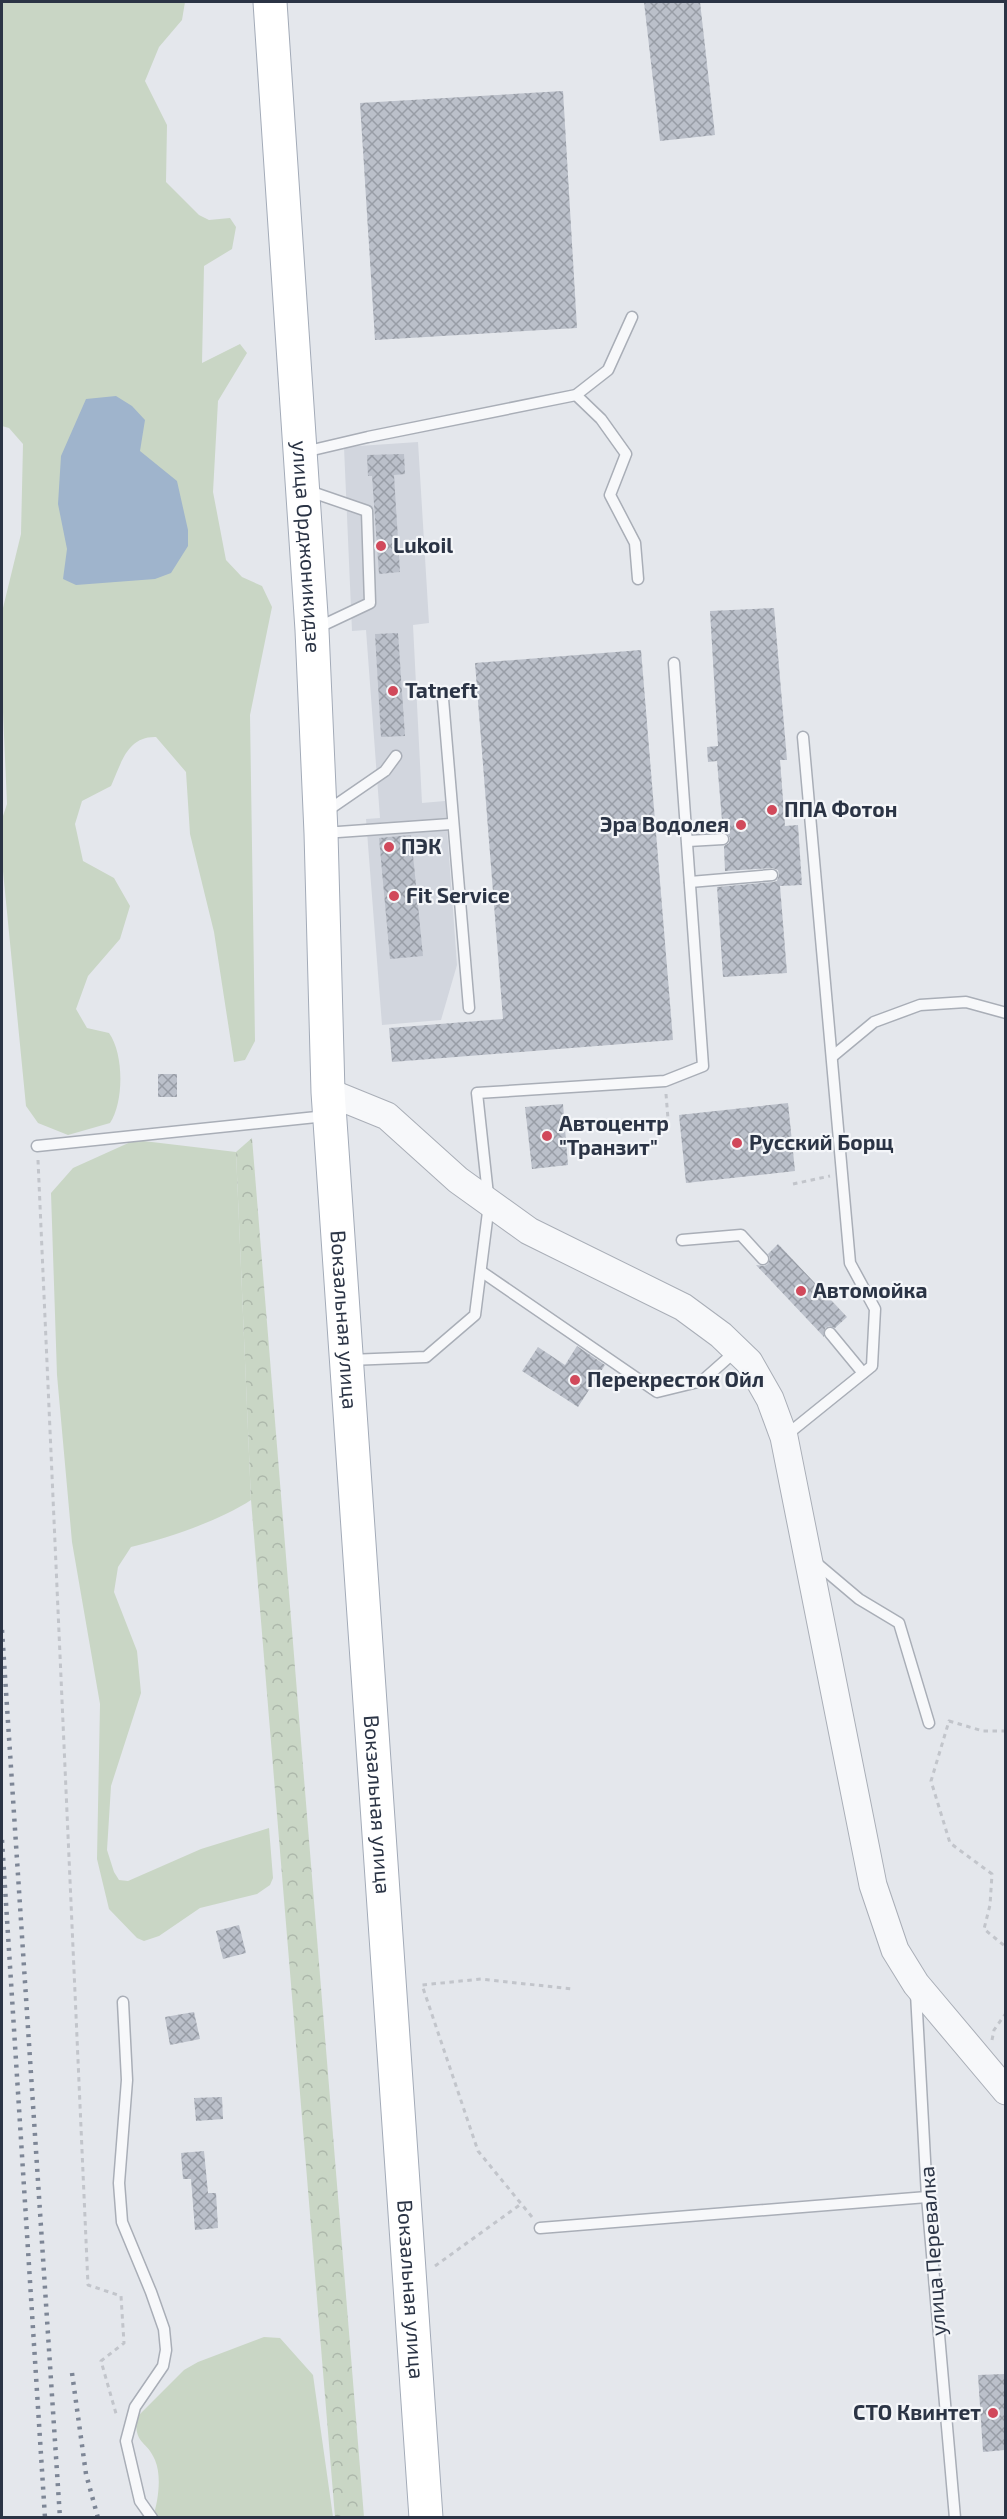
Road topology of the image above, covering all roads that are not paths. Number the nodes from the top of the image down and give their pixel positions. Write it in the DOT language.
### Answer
graph roads {
  1 [pos="270,2"];
  2 [pos="632,318"];
  3 [pos="576,396"];
  4 [pos="301,453"];
  5 [pos="303,489"];
  6 [pos="638,579"];
  7 [pos="312,630"];
  8 [pos="674,663"];
  9 [pos="443,699"];
  10 [pos="803,737"];
  11 [pos="396,756"];
  12 [pos="451,824"];
  13 [pos="320,825"];
  14 [pos="723,839"];
  15 [pos="688,841"];
  16 [pos="772,875"];
  17 [pos="690,882"];
  18 [pos="469,1008"];
  19 [pos="1005,1013"];
  20 [pos="833,1056"];
  21 [pos="329,1104"];
  22 [pos="37,1146"];
  23 [pos="489,1204"];
  24 [pos="682,1240"];
  25 [pos="763,1259"];
  26 [pos="482,1272"];
  27 [pos="830,1333"];
  28 [pos="737,1350"];
  29 [pos="346,1360"];
  30 [pos="863,1373"];
  31 [pos="784,1437"];
  32 [pos="809,1557"];
  33 [pos="929,1723"];
  34 [pos="916,1984"];
  35 [pos="123,2001"];
  36 [pos="1005,2091"];
  37 [pos="927,2197"];
  38 [pos="540,2228"];
  39 [pos="152,2517"];
  40 [pos="426,2517"];
  41 [pos="955,2517"];
  1 -- 4 [label="main road, улица Орджоникидзе"];
  2 -- 3 [label="lane"];
  3 -- 4 [label="lane"];
  3 -- 6 [label="lane"];
  4 -- 5 [label="main road, улица Орджоникидзе"];
  5 -- 7 [label="main road, улица Орджоникидзе"];
  5 -- 7 [label="lane"];
  7 -- 13 [label="main road, улица Орджоникидзе"];
  8 -- 15 [label="lane"];
  9 -- 12 [label="lane"];
  10 -- 20 [label="lane"];
  11 -- 13 [label="lane"];
  12 -- 13 [label="lane"];
  12 -- 18 [label="lane"];
  13 -- 21 [label="main road, улица Орджоникидзе"];
  14 -- 15 [label="lane"];
  15 -- 17 [label="lane"];
  16 -- 17 [label="lane"];
  17 -- 23 [label="lane"];
  19 -- 20 [label="lane"];
  20 -- 30 [label="lane"];
  21 -- 22 [label="lane"];
  21 -- 23 [label="street"];
  21 -- 29 [label="main road, Вокзальная улица"];
  23 -- 26 [label="lane"];
  23 -- 28 [label="street"];
  24 -- 25 [label="lane"];
  26 -- 28 [label="lane"];
  26 -- 29 [label="lane"];
  27 -- 30 [label="lane"];
  28 -- 31 [label="street"];
  29 -- 40 [label="main road, Вокзальная улица"];
  30 -- 31 [label="lane"];
  31 -- 32 [label="street"];
  32 -- 33 [label="lane"];
  32 -- 34 [label="street"];
  34 -- 36 [label="street"];
  34 -- 37 [label="lane, улица Перевалка"];
  35 -- 39 [label="lane"];
  37 -- 38 [label="lane"];
  37 -- 41 [label="lane, улица Перевалка"];
}
